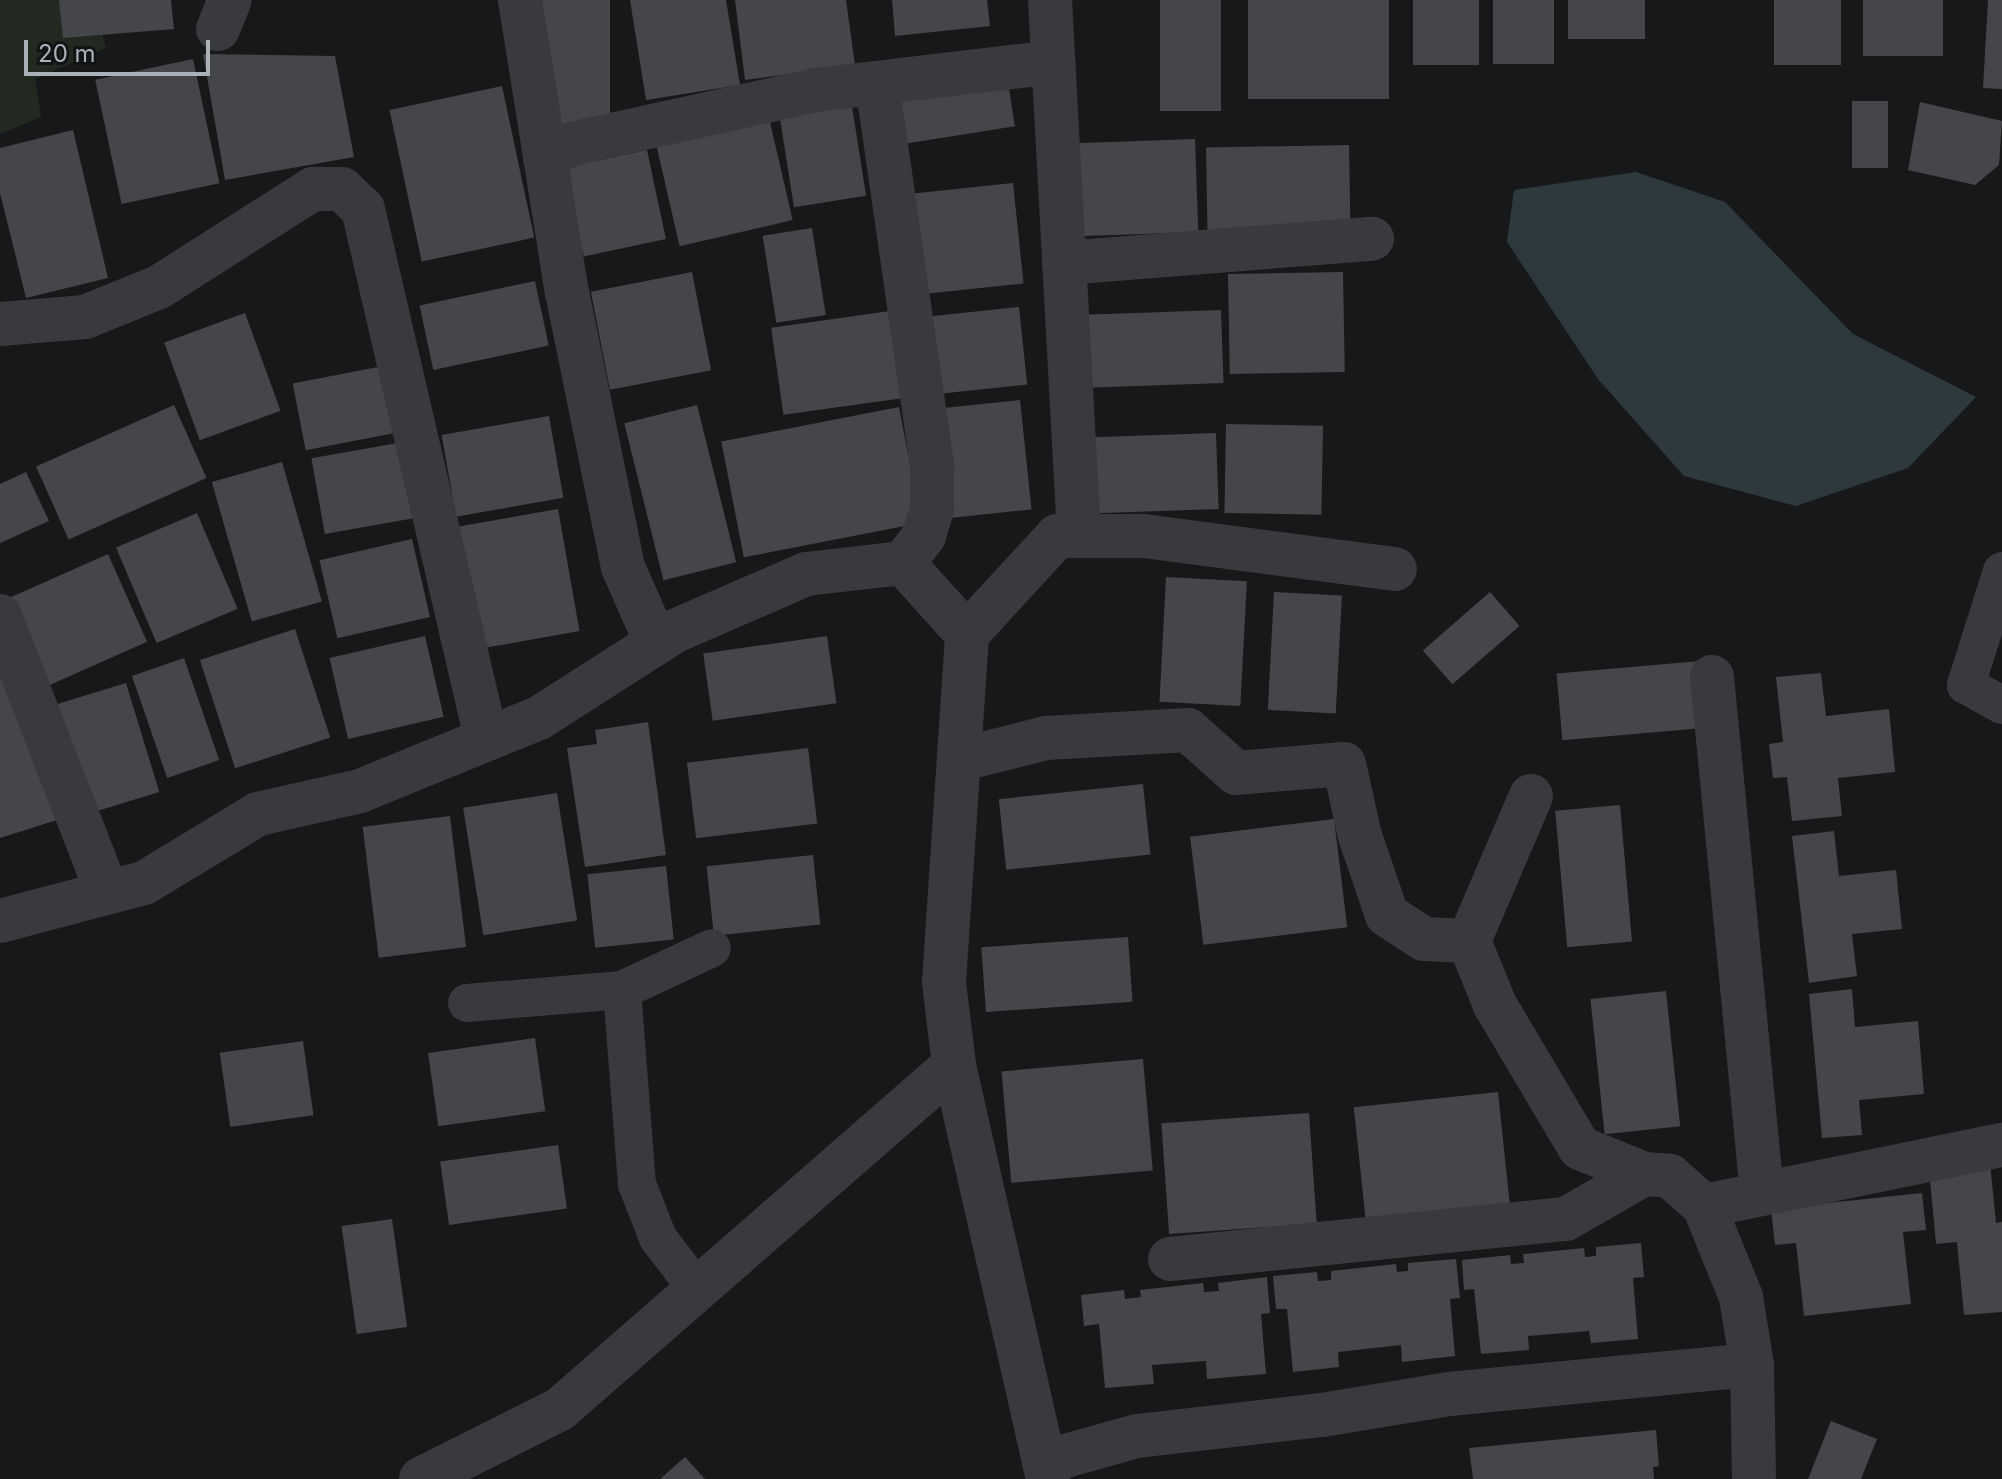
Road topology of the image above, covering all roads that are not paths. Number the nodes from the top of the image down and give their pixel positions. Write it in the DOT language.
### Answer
graph roads {
  1 [pos="520,0"];
  2 [pos="1050,0"];
  3 [pos="1053,62"];
  4 [pos="877,83"];
  5 [pos="545,158"];
  6 [pos="1372,239"];
  7 [pos="1064,263"];
  8 [pos="0,324"];
  9 [pos="1079,535"];
  10 [pos="903,563"];
  11 [pos="1395,569"];
  12 [pos="2002,571"];
  13 [pos="0,616"];
  14 [pos="967,634"];
  15 [pos="656,642"];
  16 [pos="1712,677"];
  17 [pos="2002,705"];
  18 [pos="486,738"];
  19 [pos="959,760"];
  20 [pos="1531,796"];
  21 [pos="107,892"];
  22 [pos="0,921"];
  23 [pos="1469,941"];
  24 [pos="712,948"];
  25 [pos="622,990"];
  26 [pos="467,1003"];
  27 [pos="954,1065"];
  28 [pos="2002,1145"];
  29 [pos="1644,1174"];
  30 [pos="1762,1193"];
  31 [pos="1704,1206"];
  32 [pos="1170,1259"];
  33 [pos="697,1289"];
  34 [pos="1752,1365"];
  35 [pos="1046,1470"];
  36 [pos="421,1479"];
  37 [pos="1754,1479"];
  1 -- 5 [label="street"];
  2 -- 3 [label="street"];
  3 -- 4 [label="street"];
  3 -- 7 [label="street"];
  4 -- 5 [label="street"];
  4 -- 10 [label="street"];
  5 -- 15 [label="street"];
  6 -- 7 [label="street"];
  7 -- 9 [label="street"];
  8 -- 18 [label="street"];
  9 -- 11 [label="street"];
  9 -- 14 [label="street"];
  10 -- 14 [label="street"];
  10 -- 15 [label="street"];
  12 -- 17 [label="lane"];
  13 -- 21 [label="street"];
  14 -- 19 [label="street"];
  15 -- 18 [label="street"];
  16 -- 30 [label="street"];
  18 -- 21 [label="street"];
  19 -- 23 [label="street"];
  19 -- 27 [label="street"];
  20 -- 23 [label="street"];
  21 -- 22 [label="street"];
  23 -- 29 [label="street"];
  24 -- 25 [label="lane"];
  25 -- 26 [label="lane"];
  25 -- 33 [label="lane"];
  27 -- 33 [label="street"];
  27 -- 35 [label="street"];
  28 -- 30 [label="street"];
  29 -- 31 [label="street"];
  29 -- 32 [label="street"];
  30 -- 31 [label="street"];
  31 -- 34 [label="street"];
  33 -- 36 [label="street"];
  34 -- 35 [label="street"];
  34 -- 37 [label="street"];
}
